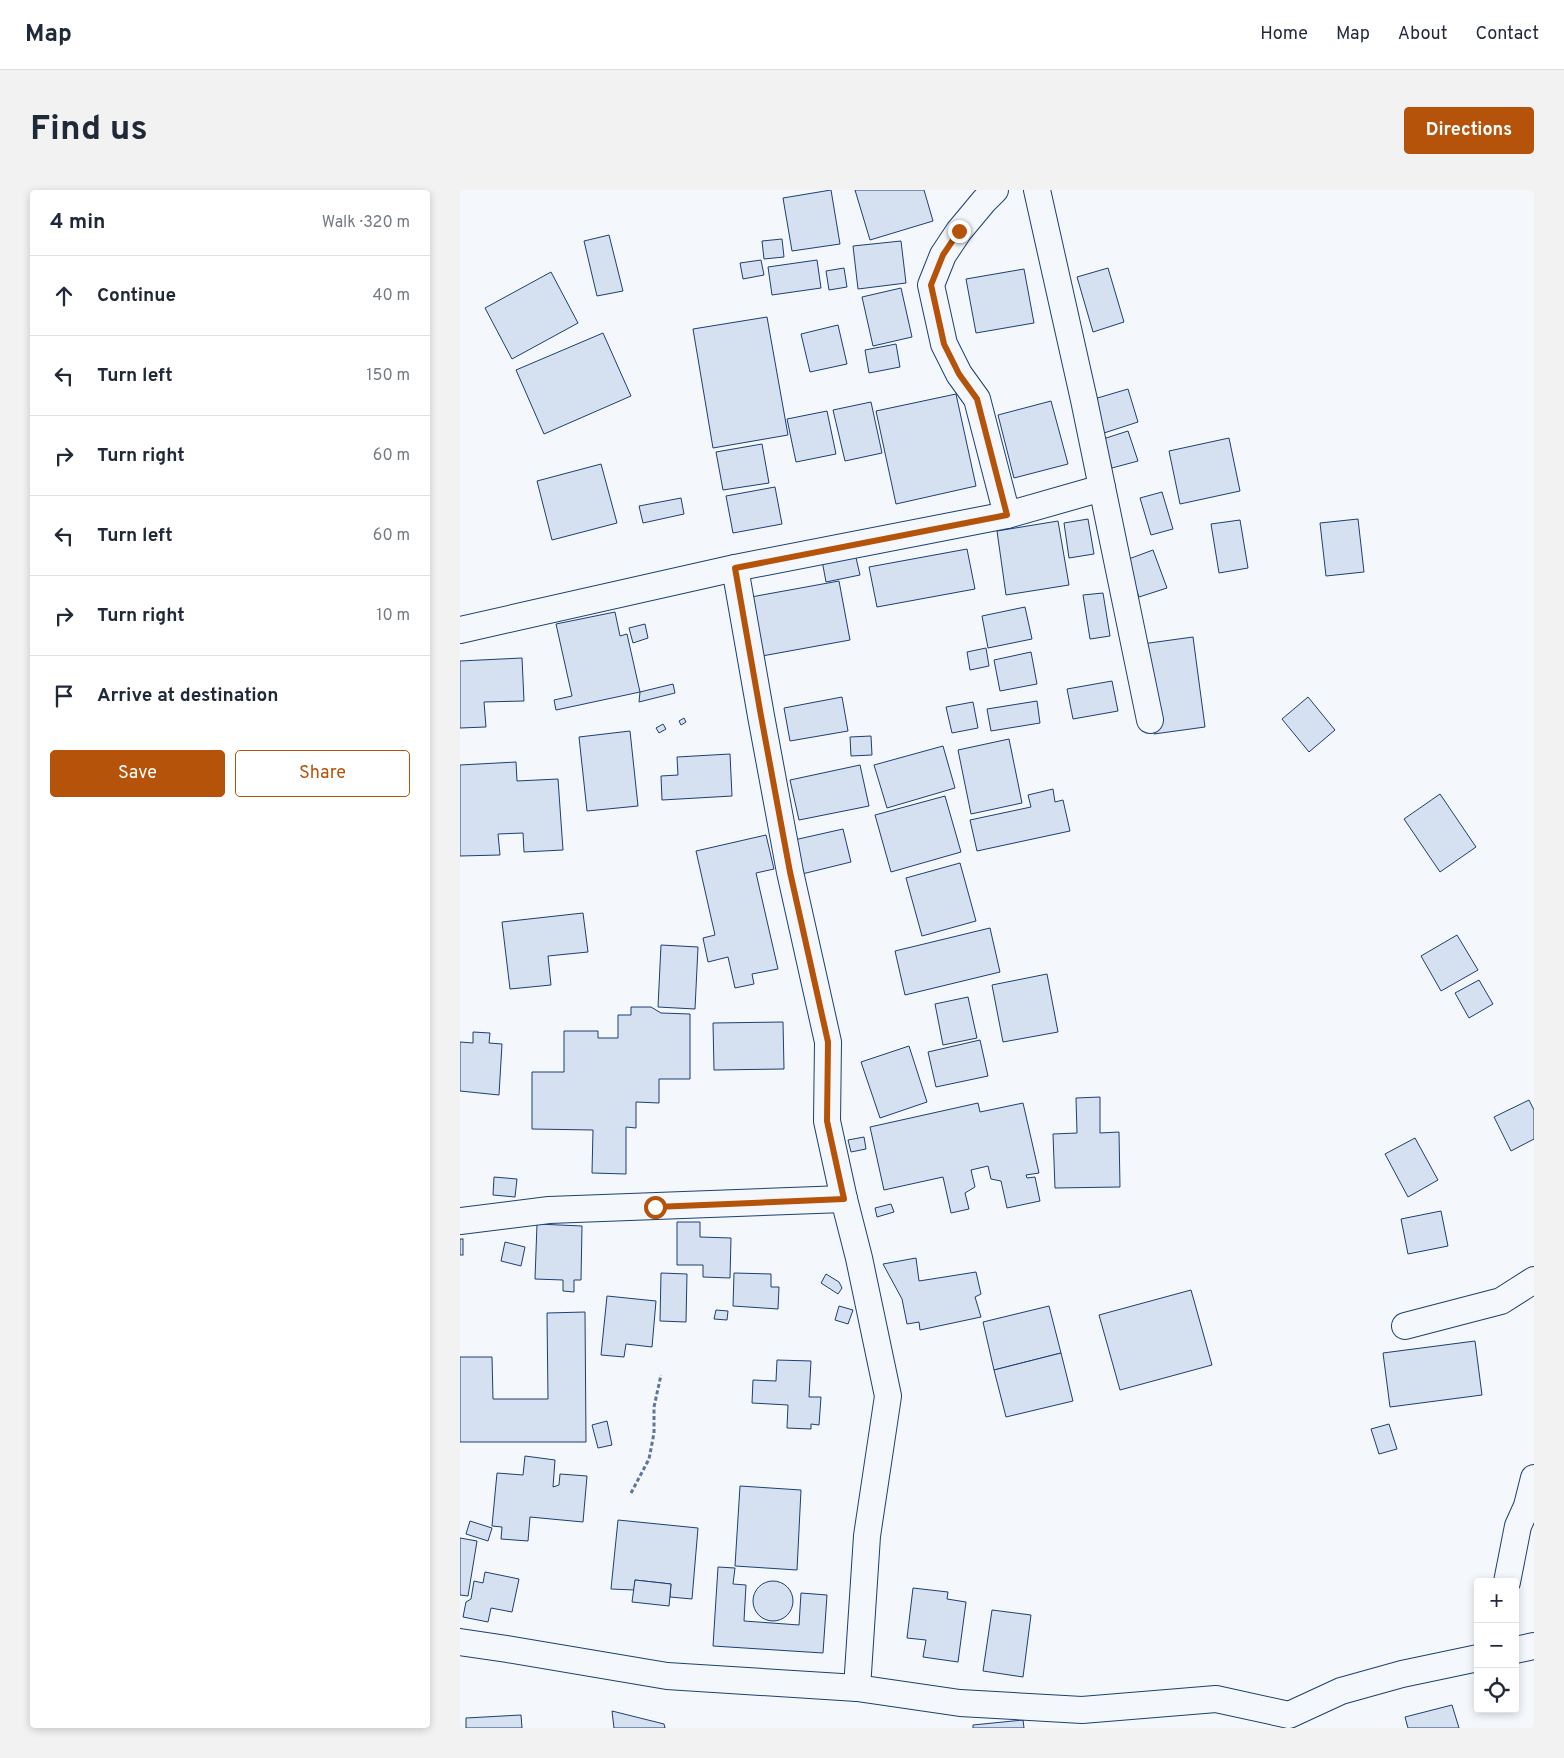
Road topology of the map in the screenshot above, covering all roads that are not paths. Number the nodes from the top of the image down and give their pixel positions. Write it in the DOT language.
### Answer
graph roads {
  1 [pos="994,190"];
  2 [pos="1037,190"];
  3 [pos="1102,488"];
  4 [pos="1007,515"];
  5 [pos="735,568"];
  6 [pos="460,630"];
  7 [pos="1150,720"];
  8 [pos="844,1199"];
  9 [pos="460,1221"];
  10 [pos="1534,1280"];
  11 [pos="1405,1326"];
  12 [pos="1534,1478"];
  13 [pos="1508,1578"];
  14 [pos="460,1642"];
  15 [pos="1534,1646"];
  16 [pos="1519,1649"];
  17 [pos="1474,1659"];
  18 [pos="857,1688"];
  19 [pos="1292,1722"];
  1 -- 4 [label="street"];
  2 -- 3 [label="street"];
  3 -- 4 [label="street"];
  3 -- 7 [label="street"];
  4 -- 5 [label="street"];
  5 -- 6 [label="street"];
  5 -- 8 [label="street"];
  8 -- 9 [label="street"];
  8 -- 18 [label="street"];
  10 -- 11 [label="street"];
  12 -- 13 [label="street"];
  14 -- 18 [label="street"];
  15 -- 16 [label="street"];
  17 -- 19 [label="street"];
  18 -- 19 [label="street"];
}
